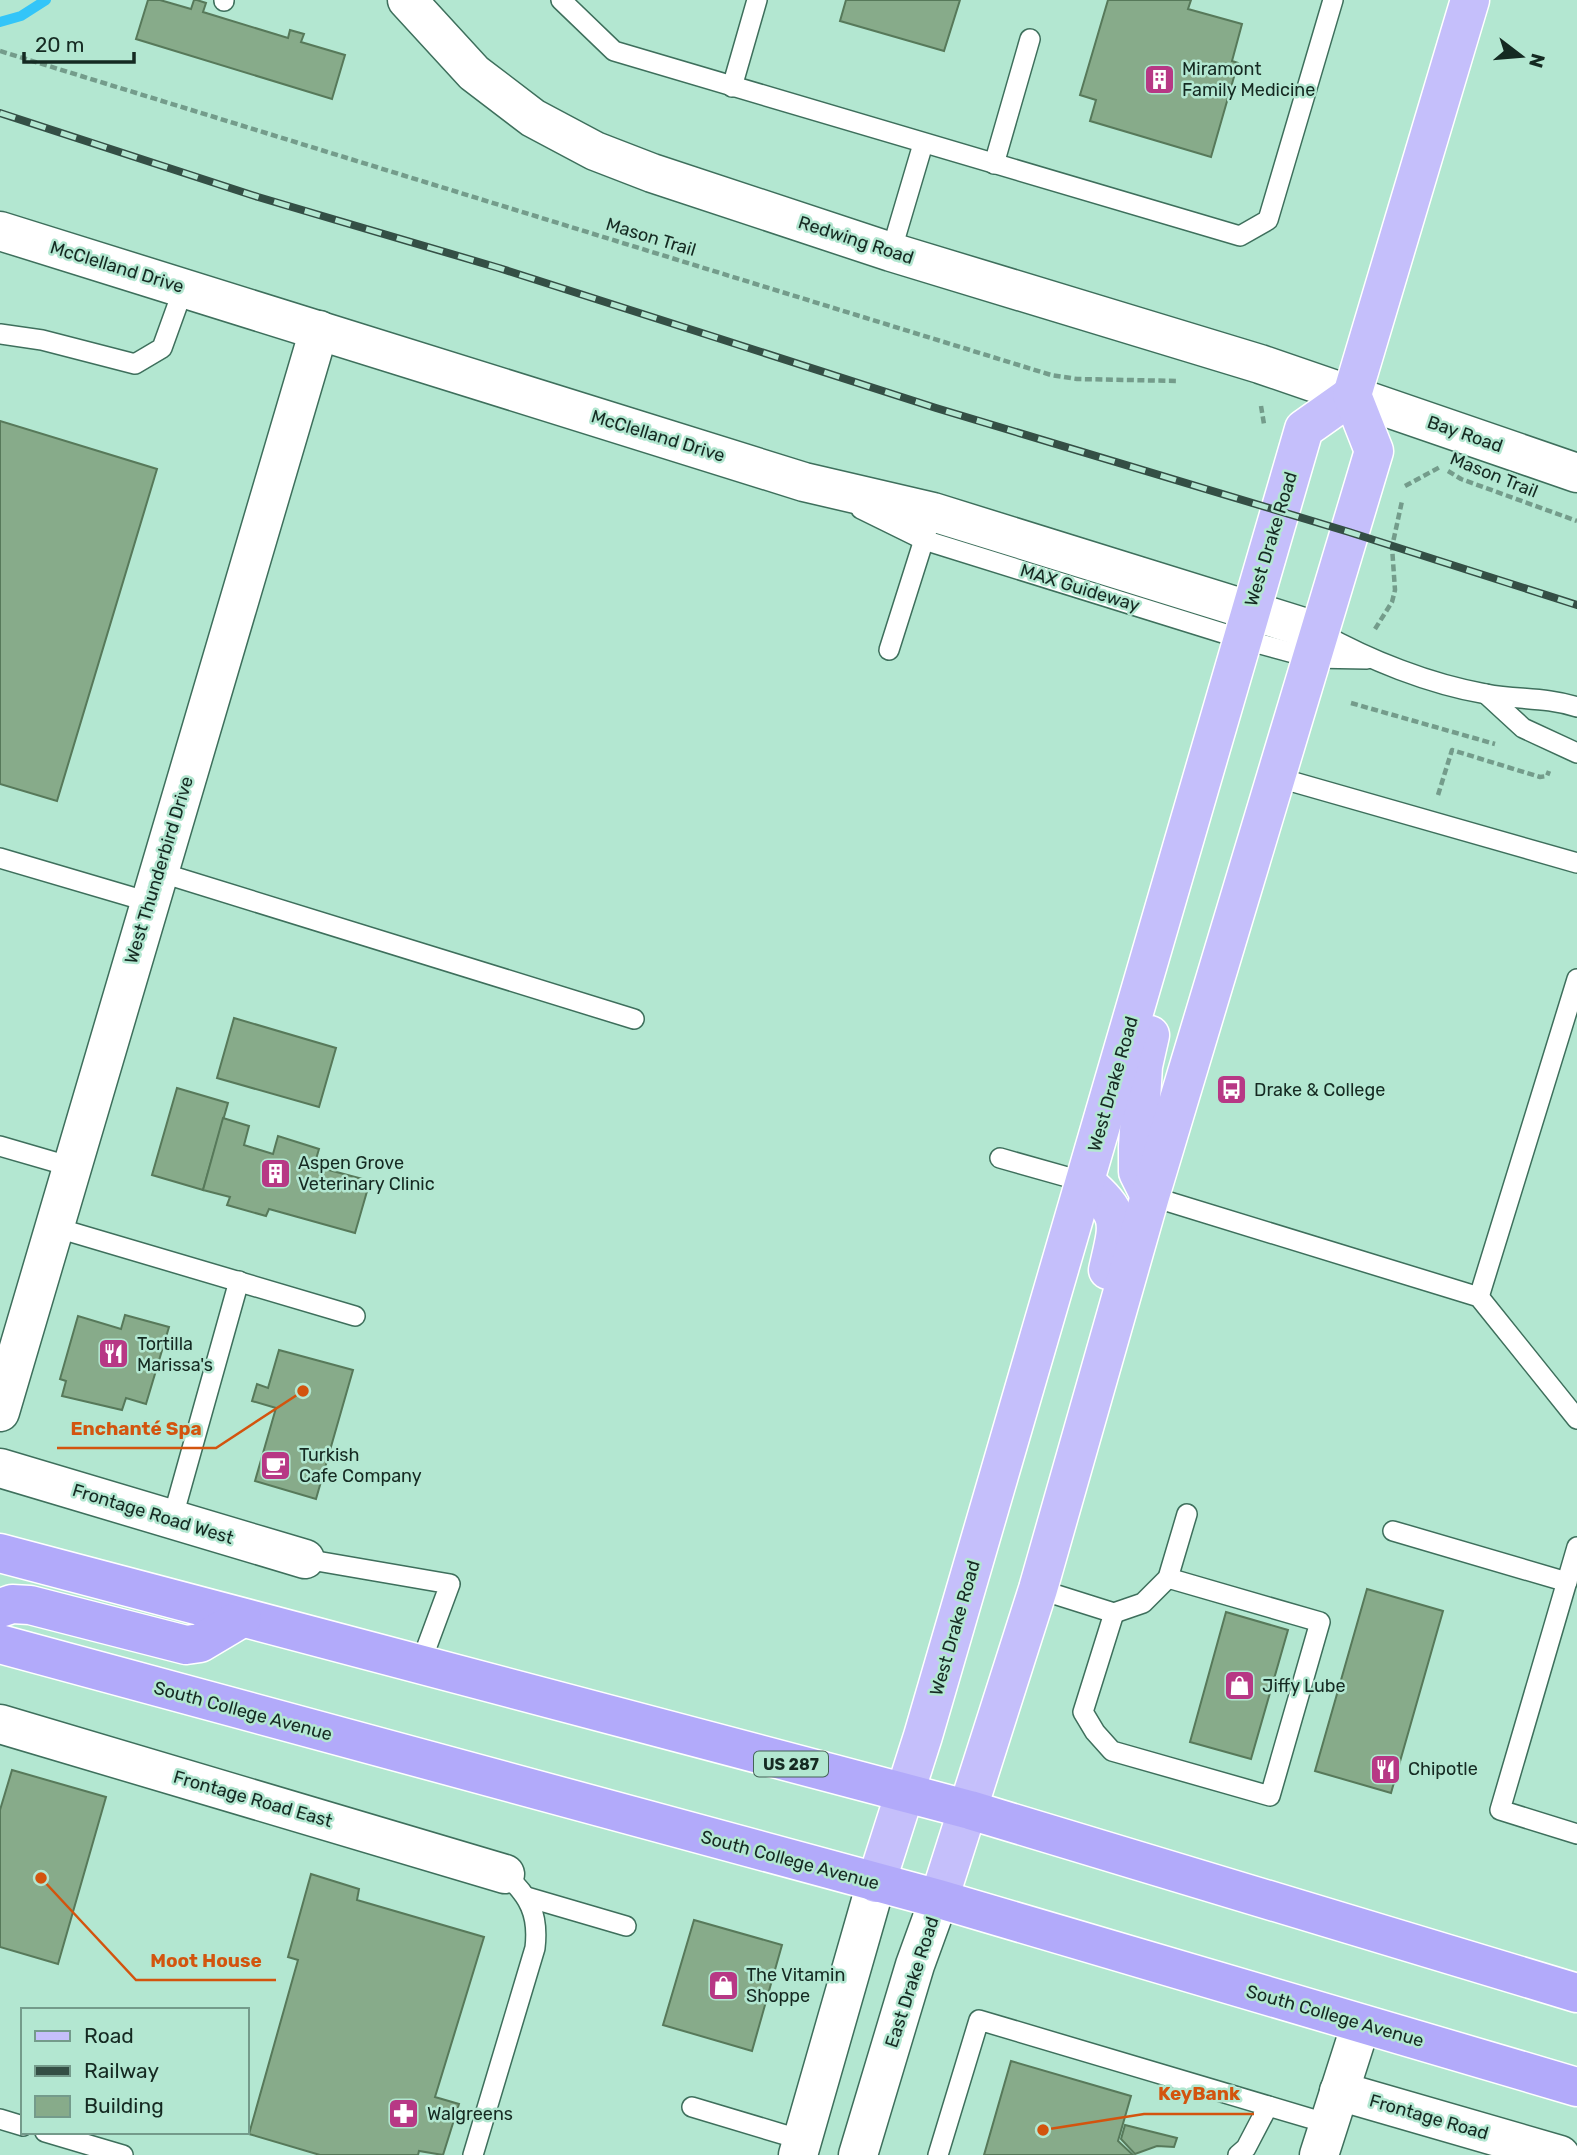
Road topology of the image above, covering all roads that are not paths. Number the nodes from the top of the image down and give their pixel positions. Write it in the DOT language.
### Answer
graph roads {
  1 [pos="407,0"];
  2 [pos="561,0"];
  3 [pos="757,0"];
  4 [pos="1333,0"];
  5 [pos="1470,0"];
  6 [pos="1030,39"];
  7 [pos="732,87"];
  8 [pos="923,144"];
  9 [pos="994,164"];
  10 [pos="0,232"];
  11 [pos="891,251"];
  12 [pos="184,287"];
  13 [pos="319,330"];
  14 [pos="0,334"];
  15 [pos="1352,395"];
  16 [pos="1577,473"];
  17 [pos="928,526"];
  18 [pos="1246,624"];
  19 [pos="1315,645"];
  20 [pos="889,650"];
  21 [pos="1486,694"];
  22 [pos="1577,707"];
  23 [pos="1577,753"];
  24 [pos="1276,777"];
  25 [pos="0,858"];
  26 [pos="1577,863"];
  27 [pos="154,887"];
  28 [pos="1161,918"];
  29 [pos="1577,979"];
  30 [pos="634,1019"];
  31 [pos="0,1146"];
  32 [pos="1000,1158"];
  33 [pos="72,1167"];
  34 [pos="1085,1182"];
  35 [pos="1150,1196"];
  36 [pos="54,1227"];
  37 [pos="239,1281"];
  38 [pos="1479,1297"];
  39 [pos="355,1315"];
  40 [pos="1096,1387"];
  41 [pos="0,1412"];
  42 [pos="1577,1419"];
  43 [pos="0,1468"];
  44 [pos="1187,1514"];
  45 [pos="172,1520"];
  46 [pos="1392,1531"];
  47 [pos="1577,1546"];
  48 [pos="0,1553"];
  49 [pos="305,1559"];
  50 [pos="1168,1578"];
  51 [pos="1567,1582"];
  52 [pos="1038,1589"];
  53 [pos="0,1608"];
  54 [pos="1114,1613"];
  55 [pos="242,1618"];
  56 [pos="0,1644"];
  57 [pos="420,1665"];
  58 [pos="0,1724"];
  59 [pos="906,1795"];
  60 [pos="970,1810"];
  61 [pos="1577,1834"];
  62 [pos="876,1883"];
  63 [pos="516,1885"];
  64 [pos="939,1899"];
  65 [pos="626,1926"];
  66 [pos="1577,1993"];
  67 [pos="1361,2024"];
  68 [pos="1577,2087"];
  69 [pos="1268,2106"];
  70 [pos="692,2108"];
  71 [pos="0,2119"];
  72 [pos="1329,2123"];
  73 [pos="21,2125"];
  74 [pos="51,2134"];
  75 [pos="800,2147"];
  76 [pos="122,2155"];
  77 [pos="472,2155"];
  78 [pos="858,2155"];
  79 [pos="938,2155"];
  80 [pos="1238,2155"];
  81 [pos="1560,2155"];
  1 -- 11 [label="street, Redwing Road"];
  2 -- 7 [label="lane"];
  3 -- 7 [label="lane"];
  4 -- 9 [label="lane"];
  5 -- 15 [label="main road"];
  6 -- 9 [label="lane"];
  7 -- 8 [label="lane"];
  8 -- 9 [label="lane"];
  8 -- 11 [label="lane"];
  10 -- 12 [label="street, McClelland Drive"];
  11 -- 15 [label="street, Redwing Road"];
  12 -- 13 [label="street, McClelland Drive"];
  12 -- 14 [label="lane"];
  13 -- 17 [label="street, McClelland Drive"];
  13 -- 27 [label="street, West Thunderbird Drive"];
  15 -- 16 [label="street, Bay Road"];
  15 -- 18 [label="main road, West Drake Road"];
  15 -- 19 [label="main road"];
  17 -- 18 [label="street, McClelland Drive"];
  17 -- 20 [label="lane"];
  18 -- 19 [label="street, McClelland Drive"];
  18 -- 28 [label="main road, West Drake Road"];
  19 -- 21 [label="lane"];
  19 -- 24 [label="main road"];
  21 -- 22 [label="lane"];
  21 -- 23 [label="lane"];
  24 -- 26 [label="lane"];
  24 -- 35 [label="main road"];
  25 -- 27 [label="lane"];
  27 -- 30 [label="lane"];
  27 -- 33 [label="street, West Thunderbird Drive"];
  28 -- 34 [label="main road, West Drake Road"];
  28 -- 35 [label="main road"];
  29 -- 38 [label="lane"];
  31 -- 33 [label="lane"];
  32 -- 34 [label="lane"];
  33 -- 36 [label="street, West Thunderbird Drive"];
  34 -- 40 [label="main road"];
  34 -- 59 [label="main road, West Drake Road"];
  35 -- 38 [label="lane"];
  35 -- 40 [label="main road"];
  36 -- 37 [label="lane"];
  36 -- 41 [label="street, West Thunderbird Drive"];
  37 -- 39 [label="lane"];
  37 -- 45 [label="lane"];
  38 -- 42 [label="lane"];
  40 -- 52 [label="main road"];
  43 -- 45 [label="street, Frontage Road West"];
  44 -- 50 [label="lane"];
  45 -- 49 [label="street, Frontage Road West"];
  46 -- 51 [label="lane"];
  47 -- 51 [label="lane"];
  48 -- 55 [label="highway, US 287"];
  49 -- 57 [label="lane"];
  50 -- 54 [label="lane"];
  50 -- 54 [label="lane"];
  51 -- 61 [label="lane"];
  52 -- 54 [label="lane"];
  52 -- 60 [label="main road"];
  53 -- 55 [label="highway"];
  55 -- 57 [label="highway, US 287"];
  56 -- 62 [label="highway, South College Avenue"];
  57 -- 59 [label="highway, US 287"];
  58 -- 63 [label="street, Frontage Road East"];
  59 -- 60 [label="highway, US 287"];
  59 -- 62 [label="main road"];
  60 -- 64 [label="main road, East Drake Road"];
  60 -- 66 [label="highway, US 287"];
  62 -- 64 [label="highway, South College Avenue"];
  62 -- 75 [label="street"];
  63 -- 65 [label="lane"];
  63 -- 77 [label="lane"];
  64 -- 67 [label="highway, South College Avenue"];
  64 -- 78 [label="street, East Drake Road"];
  67 -- 68 [label="highway, South College Avenue"];
  67 -- 72 [label="street"];
  69 -- 72 [label="lane"];
  69 -- 79 [label="lane"];
  69 -- 80 [label="lane"];
  70 -- 75 [label="lane"];
  71 -- 73 [label="lane"];
  72 -- 81 [label="street, Frontage Road"];
  74 -- 76 [label="lane"];
}
